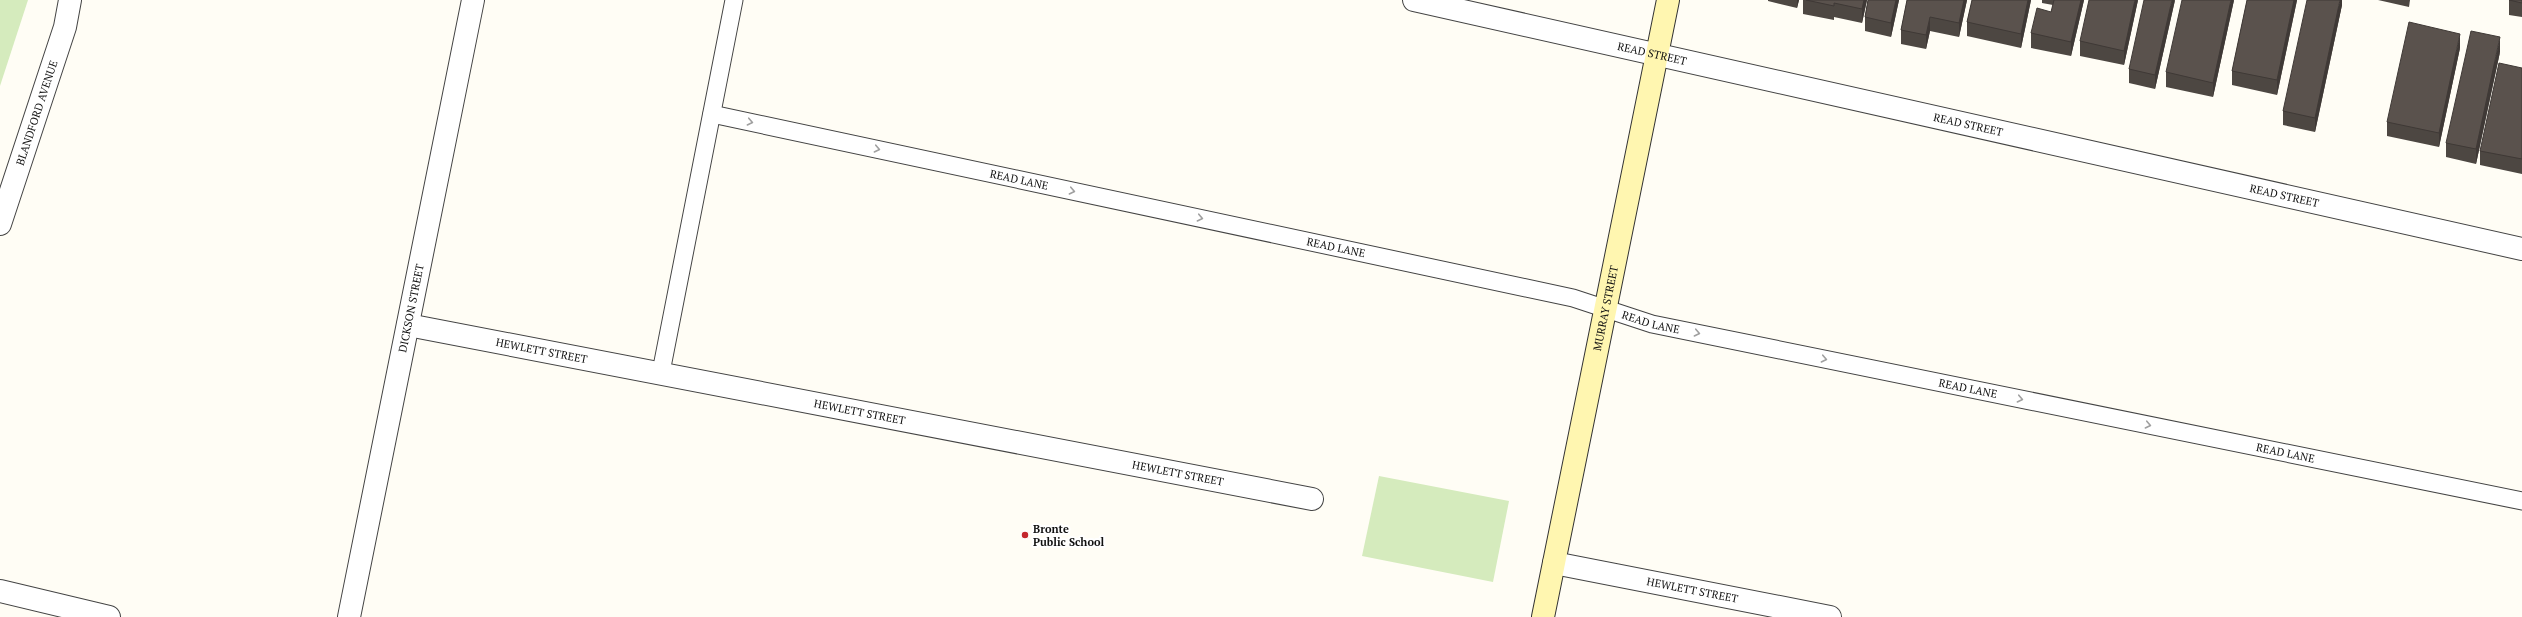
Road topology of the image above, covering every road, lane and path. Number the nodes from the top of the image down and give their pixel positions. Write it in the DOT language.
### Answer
graph roads {
  1 [pos="70,0"];
  2 [pos="473,0"];
  3 [pos="734,0"];
  4 [pos="1414,0"];
  5 [pos="1668,0"];
  6 [pos="1656,53"];
  7 [pos="712,114"];
  8 [pos="0,224"];
  9 [pos="2522,249"];
  10 [pos="1605,309"];
  11 [pos="408,325"];
  12 [pos="660,372"];
  13 [pos="1312,499"];
  14 [pos="2522,501"];
  15 [pos="1554,563"];
  16 [pos="0,591"];
  17 [pos="110,617"];
  18 [pos="349,617"];
  19 [pos="1544,617"];
  20 [pos="1830,617"];
  1 -- 8 [label="street, BLANDFORD AVENUE"];
  2 -- 11 [label="street, DICKSON STREET"];
  3 -- 7 [label="lane"];
  4 -- 6 [label="street, READ STREET"];
  5 -- 6 [label="main road, MURRAY STREET"];
  6 -- 9 [label="street, READ STREET"];
  6 -- 10 [label="main road, MURRAY STREET"];
  7 -- 10 [label="lane, READ LANE, one-way"];
  7 -- 12 [label="lane"];
  10 -- 14 [label="lane, READ LANE, one-way"];
  10 -- 15 [label="main road, MURRAY STREET"];
  11 -- 12 [label="street, HEWLETT STREET"];
  11 -- 18 [label="street, DICKSON STREET"];
  12 -- 13 [label="street, HEWLETT STREET"];
  15 -- 19 [label="main road, MURRAY STREET"];
  15 -- 20 [label="street, HEWLETT STREET"];
  16 -- 17 [label="street"];
}
